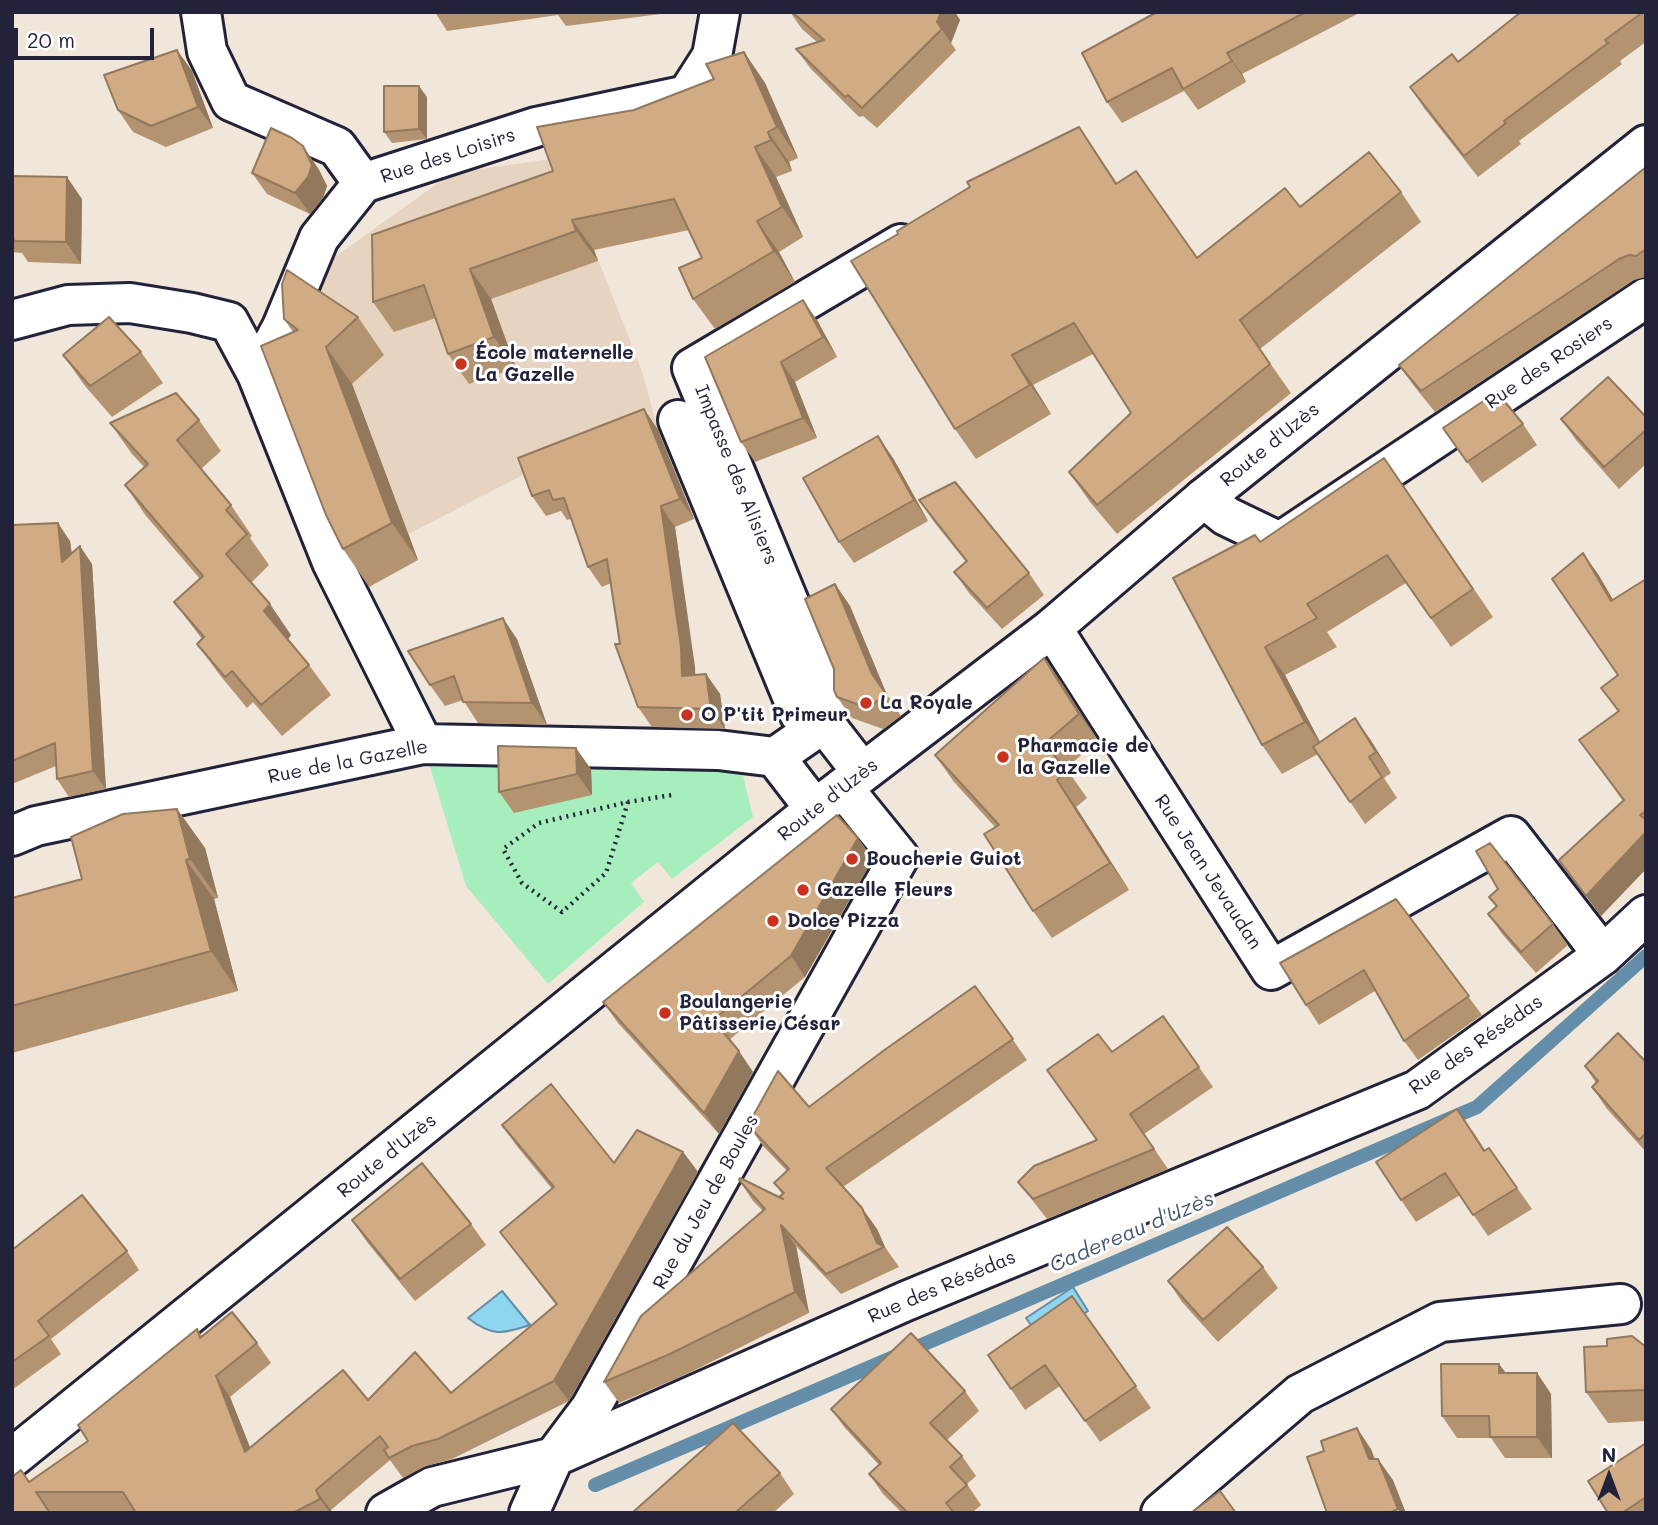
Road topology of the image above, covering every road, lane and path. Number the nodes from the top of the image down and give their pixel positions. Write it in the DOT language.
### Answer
graph roads {
  1 [pos="201,12"];
  2 [pos="720,12"];
  3 [pos="1646,145"];
  4 [pos="363,183"];
  5 [pos="931,227"];
  6 [pos="1646,298"];
  7 [pos="12,320"];
  8 [pos="257,374"];
  9 [pos="678,419"];
  10 [pos="1204,498"];
  11 [pos="1052,628"];
  12 [pos="824,723"];
  13 [pos="423,744"];
  14 [pos="775,757"];
  15 [pos="840,790"];
  16 [pos="679,794"];
  17 [pos="628,802"];
  18 [pos="12,836"];
  19 [pos="1646,915"];
  20 [pos="1603,955"];
  21 [pos="1621,1304"];
  22 [pos="554,1457"];
  23 [pos="12,1458"];
  24 [pos="386,1513"];
  25 [pos="529,1513"];
  26 [pos="1161,1513"];
  1 -- 4 [label="street"];
  2 -- 4 [label="street, Rue des Loisirs"];
  3 -- 10 [label="street, Route d'Uzès"];
  4 -- 8 [label="street, Rue des Loisirs"];
  5 -- 12 [label="street, Impasse des Alisiers"];
  6 -- 10 [label="street, Rue des Rosiers"];
  7 -- 8 [label="street"];
  8 -- 13 [label="street"];
  9 -- 12 [label="street"];
  10 -- 11 [label="street, Route d'Uzès"];
  11 -- 15 [label="street, Route d'Uzès"];
  11 -- 20 [label="street, Rue Jean Jevaudan"];
  12 -- 14 [label="street"];
  12 -- 15 [label="street"];
  13 -- 14 [label="street, Rue de la Gazelle"];
  13 -- 18 [label="street, Rue de la Gazelle"];
  14 -- 15 [label="street"];
  15 -- 22 [label="street, Rue du Jeu de Boules"];
  15 -- 23 [label="street, Route d'Uzès"];
  16 -- 17 [label="path"];
  17 -- 17 [label="path"];
  19 -- 20 [label="street, Rue des Résédas"];
  20 -- 22 [label="street, Rue des Résédas"];
  21 -- 26 [label="street"];
  22 -- 24 [label="street, Rue des Résédas"];
  22 -- 25 [label="street, Rue du Jeu de Boules"];
}
